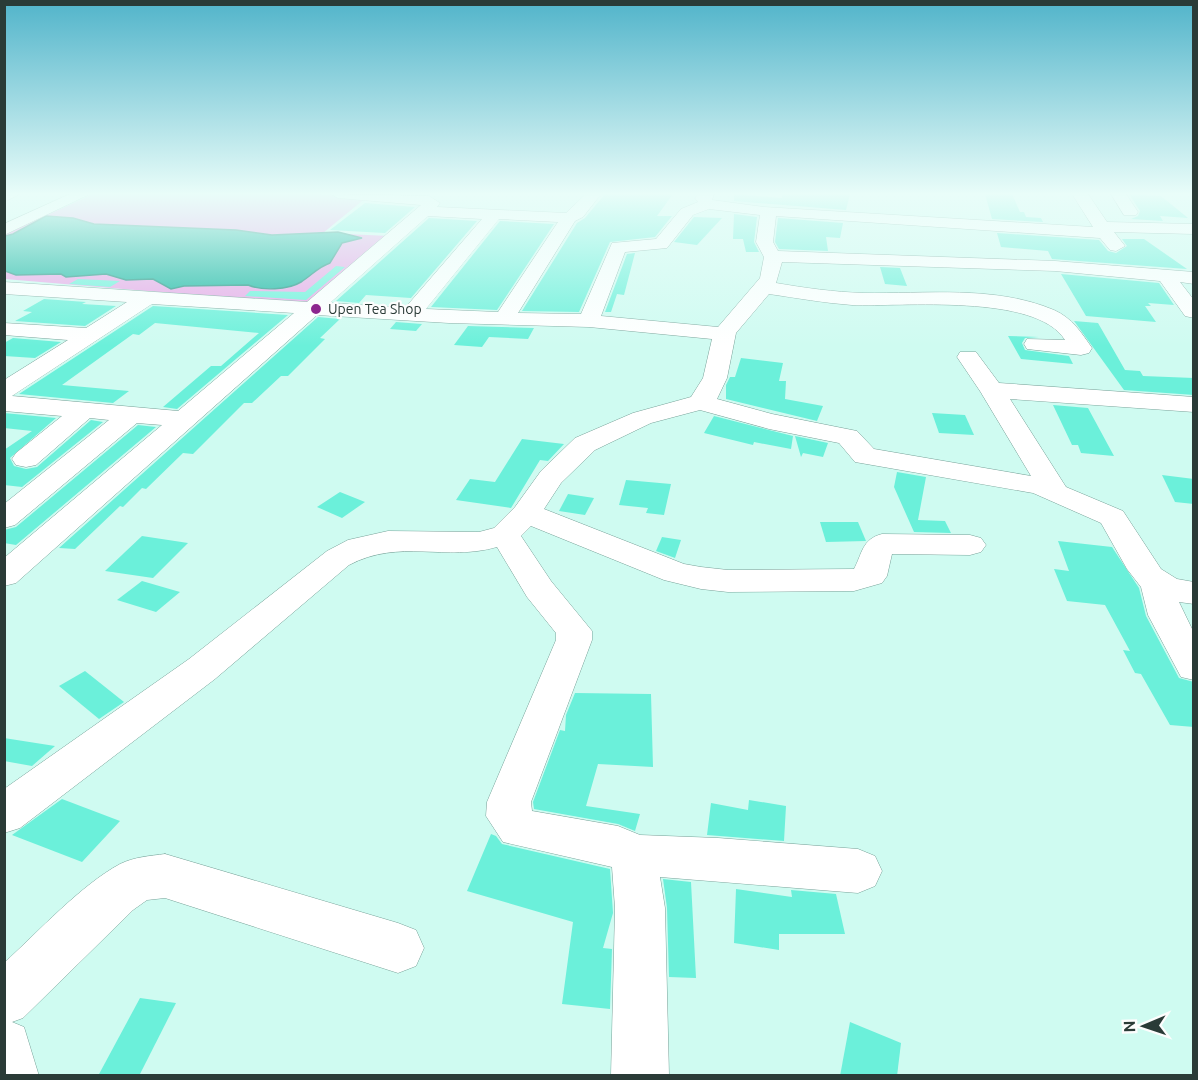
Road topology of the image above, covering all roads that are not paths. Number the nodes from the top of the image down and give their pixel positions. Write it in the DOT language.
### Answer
graph roads {
  1 [pos="386,244"];
  2 [pos="469,244"];
  3 [pos="552,244"];
  4 [pos="655,244"];
  5 [pos="764,244"];
  6 [pos="1114,244"];
  7 [pos="1120,250"];
  8 [pos="773,256"];
  9 [pos="1106,271"];
  10 [pos="1141,273"];
  11 [pos="1165,276"];
  12 [pos="1194,278"];
  13 [pos="764,287"];
  14 [pos="4,288"];
  15 [pos="147,298"];
  16 [pos="313,308"];
  17 [pos="1192,312"];
  18 [pos="410,315"];
  19 [pos="504,319"];
  20 [pos="589,321"];
  21 [pos="10,333"];
  22 [pos="724,334"];
  23 [pos="91,335"];
  24 [pos="1035,344"];
  25 [pos="968,357"];
  26 [pos="992,390"];
  27 [pos="4,391"];
  28 [pos="700,402"];
  29 [pos="4,403"];
  30 [pos="1194,405"];
  31 [pos="37,406"];
  32 [pos="85,410"];
  33 [pos="132,414"];
  34 [pos="183,419"];
  35 [pos="4,429"];
  36 [pos="26,459"];
  37 [pos="1054,490"];
  38 [pos="4,519"];
  39 [pos="516,524"];
  40 [pos="970,545"];
  41 [pos="19,547"];
  42 [pos="4,576"];
  43 [pos="1157,584"];
  44 [pos="1194,593"];
  45 [pos="1194,667"];
  46 [pos="4,814"];
  47 [pos="634,856"];
  48 [pos="858,871"];
  49 [pos="398,948"];
  50 [pos="4,999"];
  51 [pos="4,1047"];
  52 [pos="10,1076"];
  53 [pos="640,1076"];
  1 -- 16 [label="street"];
  2 -- 18 [label="street"];
  3 -- 19 [label="street"];
  4 -- 20 [label="street"];
  5 -- 8 [label="street"];
  6 -- 7 [label="street"];
  7 -- 9 [label="street"];
  7 -- 10 [label="street"];
  8 -- 9 [label="street"];
  8 -- 13 [label="street"];
  9 -- 10 [label="street"];
  10 -- 11 [label="street"];
  11 -- 12 [label="street"];
  11 -- 17 [label="street"];
  13 -- 22 [label="street"];
  13 -- 24 [label="street"];
  14 -- 15 [label="street"];
  15 -- 16 [label="street"];
  15 -- 23 [label="street"];
  16 -- 18 [label="street"];
  16 -- 34 [label="street"];
  18 -- 19 [label="street"];
  19 -- 20 [label="street"];
  20 -- 22 [label="street"];
  21 -- 23 [label="street"];
  22 -- 28 [label="street"];
  23 -- 27 [label="street"];
  25 -- 26 [label="street"];
  26 -- 30 [label="street"];
  26 -- 37 [label="street"];
  28 -- 37 [label="street"];
  28 -- 39 [label="street"];
  29 -- 31 [label="street"];
  31 -- 32 [label="street"];
  31 -- 35 [label="street"];
  32 -- 33 [label="street"];
  32 -- 36 [label="street"];
  33 -- 34 [label="street"];
  33 -- 38 [label="street"];
  34 -- 41 [label="street"];
  37 -- 43 [label="street"];
  39 -- 40 [label="street"];
  39 -- 46 [label="street"];
  39 -- 47 [label="street"];
  41 -- 42 [label="street"];
  43 -- 44 [label="street"];
  43 -- 45 [label="street"];
  47 -- 48 [label="street"];
  47 -- 53 [label="street"];
  49 -- 50 [label="street"];
  51 -- 52 [label="street"];
}
